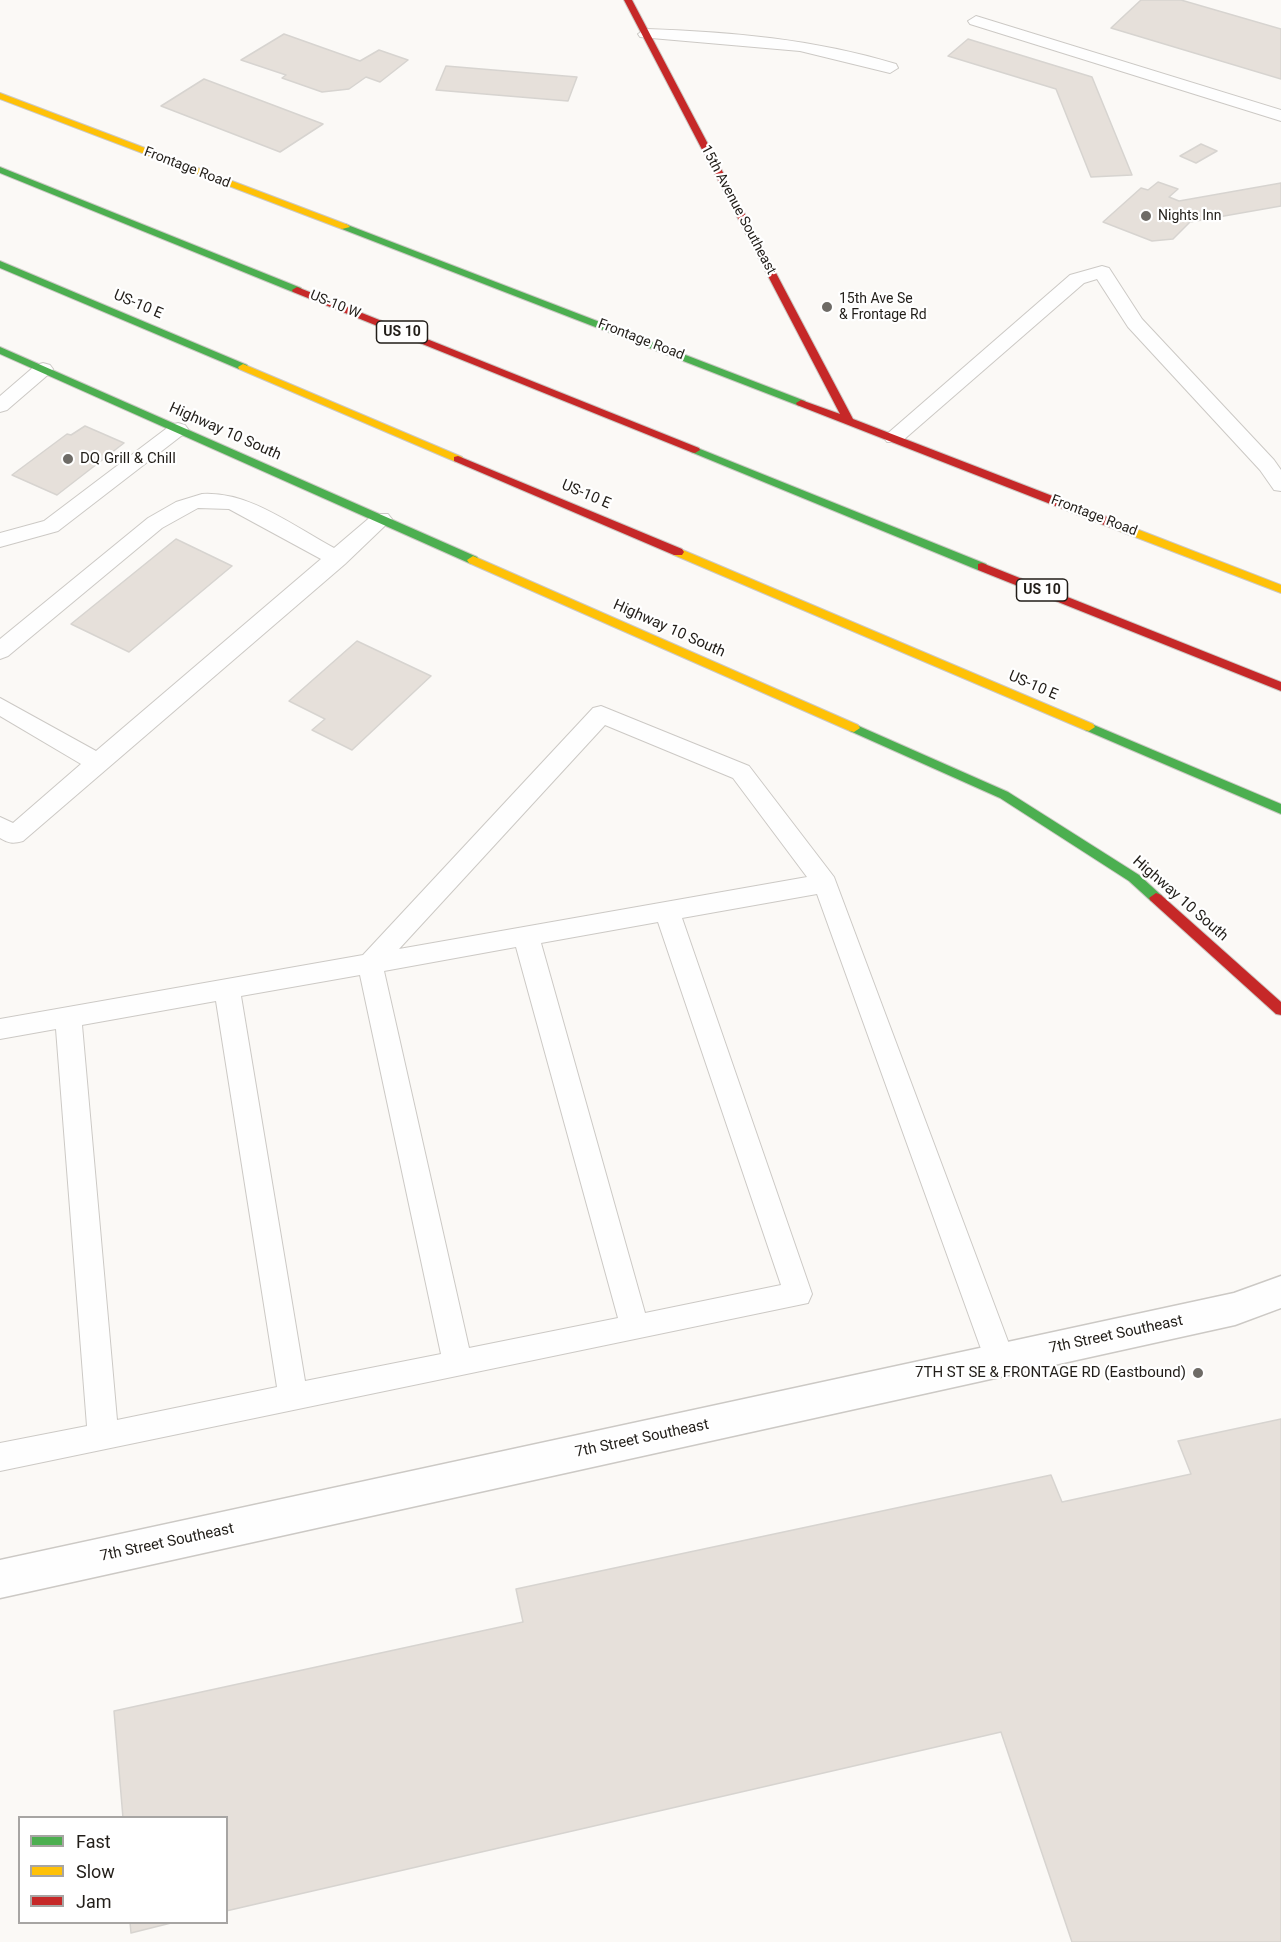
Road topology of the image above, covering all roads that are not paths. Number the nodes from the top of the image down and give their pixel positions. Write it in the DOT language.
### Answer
graph roads {
  1 [pos="628,0"];
  2 [pos="976,21"];
  3 [pos="646,34"];
  4 [pos="890,68"];
  5 [pos="0,96"];
  6 [pos="1281,116"];
  7 [pos="0,170"];
  8 [pos="0,264"];
  9 [pos="0,350"];
  10 [pos="43,369"];
  11 [pos="0,406"];
  12 [pos="848,420"];
  13 [pos="178,429"];
  14 [pos="894,438"];
  15 [pos="1281,485"];
  16 [pos="381,519"];
  17 [pos="0,540"];
  18 [pos="337,559"];
  19 [pos="1281,589"];
  20 [pos="0,651"];
  21 [pos="1281,687"];
  22 [pos="0,706"];
  23 [pos="98,764"];
  24 [pos="1281,810"];
  25 [pos="0,826"];
  26 [pos="825,883"];
  27 [pos="667,911"];
  28 [pos="525,936"];
  29 [pos="370,964"];
  30 [pos="227,988"];
  31 [pos="1281,1010"];
  32 [pos="68,1017"];
  33 [pos="0,1029"];
  34 [pos="1277,1297"];
  35 [pos="635,1328"];
  36 [pos="1000,1360"];
  37 [pos="458,1363"];
  38 [pos="293,1397"];
  39 [pos="104,1435"];
  40 [pos="0,1456"];
  41 [pos="0,1579"];
  1 -- 3 [label="main road, 15th Avenue Southeast"];
  2 -- 6 [label="lane"];
  3 -- 4 [label="lane"];
  3 -- 12 [label="main road, 15th Avenue Southeast"];
  5 -- 12 [label="main road, Frontage Road"];
  7 -- 21 [label="main road, US-10 W / US 10"];
  8 -- 24 [label="main road, US-10 E"];
  9 -- 10 [label="main road, Highway 10 South"];
  10 -- 11 [label="lane"];
  10 -- 13 [label="main road, Highway 10 South"];
  12 -- 14 [label="main road, Frontage Road"];
  13 -- 16 [label="main road, Highway 10 South"];
  13 -- 17 [label="lane"];
  14 -- 15 [label="lane"];
  14 -- 19 [label="main road, Frontage Road"];
  16 -- 18 [label="lane"];
  16 -- 31 [label="main road, Highway 10 South"];
  18 -- 20 [label="lane"];
  18 -- 23 [label="lane"];
  22 -- 23 [label="lane"];
  23 -- 25 [label="lane"];
  26 -- 27 [label="lane"];
  26 -- 29 [label="lane"];
  26 -- 36 [label="lane"];
  27 -- 28 [label="lane"];
  27 -- 35 [label="lane"];
  28 -- 29 [label="lane"];
  28 -- 35 [label="lane"];
  29 -- 30 [label="lane"];
  29 -- 37 [label="lane"];
  30 -- 32 [label="lane"];
  30 -- 38 [label="lane"];
  32 -- 33 [label="lane"];
  32 -- 39 [label="lane"];
  34 -- 36 [label="street, 7th Street Southeast"];
  35 -- 37 [label="lane"];
  36 -- 41 [label="street, 7th Street Southeast"];
  37 -- 38 [label="lane"];
  38 -- 39 [label="lane"];
  39 -- 40 [label="lane"];
}
